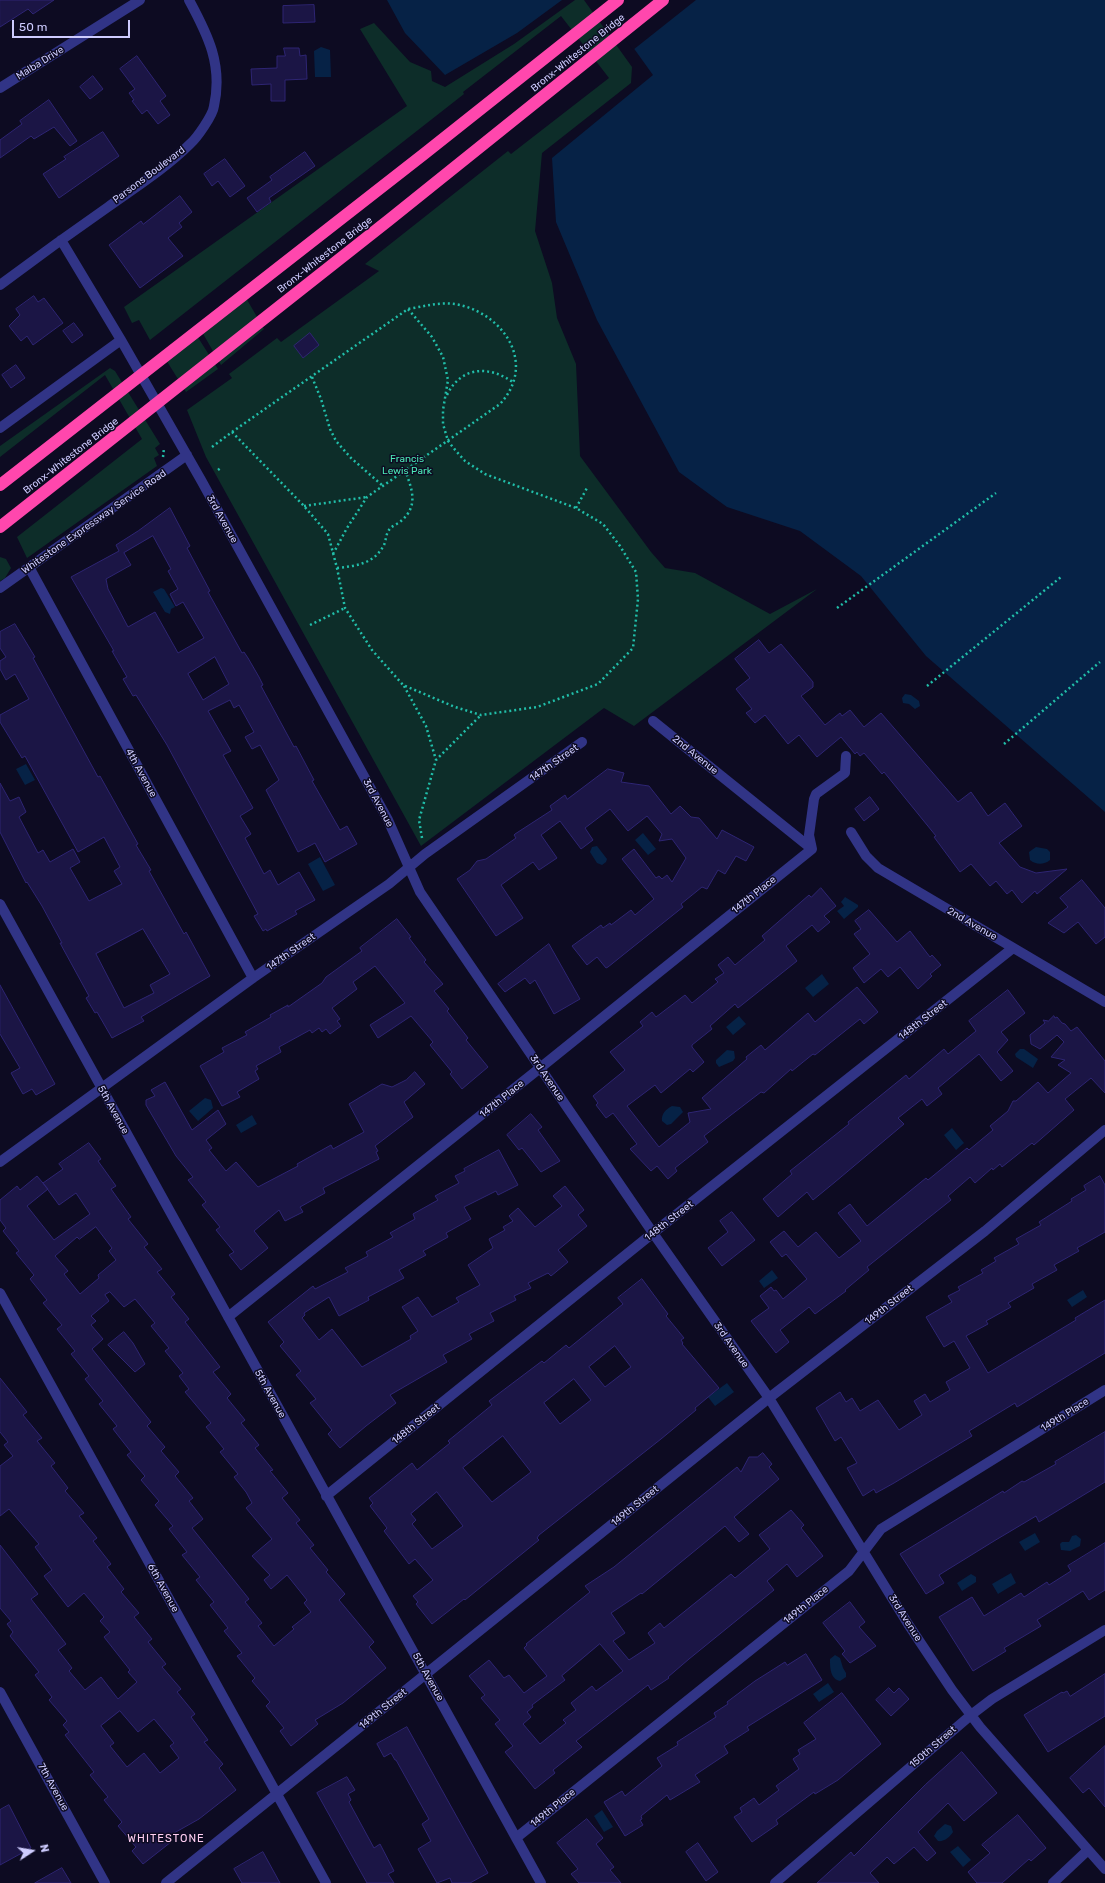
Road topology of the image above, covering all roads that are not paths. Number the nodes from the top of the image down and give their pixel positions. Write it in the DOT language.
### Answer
graph roads {
  1 [pos="140,0"];
  2 [pos="189,0"];
  3 [pos="618,0"];
  4 [pos="663,0"];
  5 [pos="0,88"];
  6 [pos="61,240"];
  7 [pos="0,285"];
  8 [pos="121,340"];
  9 [pos="0,428"];
  10 [pos="187,455"];
  11 [pos="0,485"];
  12 [pos="0,527"];
  13 [pos="29,567"];
  14 [pos="0,588"];
  15 [pos="653,721"];
  16 [pos="582,742"];
  17 [pos="846,756"];
  18 [pos="851,832"];
  19 [pos="812,848"];
  20 [pos="409,867"];
  21 [pos="0,904"];
  22 [pos="1013,948"];
  23 [pos="253,978"];
  24 [pos="1105,1002"];
  25 [pos="540,1068"];
  26 [pos="101,1089"];
  27 [pos="1105,1130"];
  28 [pos="0,1162"];
  29 [pos="653,1233"];
  30 [pos="0,1293"];
  31 [pos="228,1317"];
  32 [pos="1105,1390"];
  33 [pos="769,1398"];
  34 [pos="326,1496"];
  35 [pos="864,1552"];
  36 [pos="1105,1630"];
  37 [pos="427,1674"];
  38 [pos="0,1692"];
  39 [pos="971,1714"];
  40 [pos="277,1794"];
  41 [pos="516,1838"];
  42 [pos="1088,1850"];
  43 [pos="1105,1869"];
  44 [pos="105,1883"];
  45 [pos="166,1883"];
  46 [pos="326,1883"];
  47 [pos="541,1883"];
  48 [pos="775,1883"];
  49 [pos="1053,1883"];
  1 -- 5 [label="street, Malba Drive"];
  2 -- 6 [label="street, Parsons Boulevard"];
  3 -- 11 [label="highway, Bronx-Whitestone Bridge"];
  4 -- 12 [label="highway, Bronx-Whitestone Bridge"];
  6 -- 7 [label="street, Parsons Boulevard"];
  6 -- 8 [label="street, 3rd Avenue"];
  8 -- 9 [label="street"];
  8 -- 10 [label="street, 3rd Avenue"];
  10 -- 13 [label="street, Whitestone Expressway Service Road"];
  10 -- 20 [label="street, 3rd Avenue"];
  13 -- 14 [label="street, Whitestone Expressway Service Road"];
  13 -- 23 [label="street, 4th Avenue"];
  15 -- 19 [label="street, 2nd Avenue"];
  16 -- 20 [label="street, 147th Street"];
  17 -- 19 [label="street"];
  18 -- 22 [label="street, 2nd Avenue"];
  19 -- 25 [label="street, 147th Place"];
  20 -- 23 [label="street, 147th Street"];
  20 -- 25 [label="street, 3rd Avenue"];
  21 -- 26 [label="street, 5th Avenue"];
  22 -- 24 [label="street, 2nd Avenue"];
  22 -- 29 [label="street, 148th Street"];
  23 -- 26 [label="street, 147th Street"];
  25 -- 29 [label="street, 3rd Avenue"];
  25 -- 31 [label="street, 147th Place"];
  26 -- 28 [label="street, 147th Street"];
  26 -- 31 [label="street, 5th Avenue"];
  27 -- 33 [label="street, 149th Street"];
  29 -- 33 [label="street, 3rd Avenue"];
  29 -- 34 [label="street, 148th Street"];
  30 -- 40 [label="street, 6th Avenue"];
  31 -- 34 [label="street, 5th Avenue"];
  32 -- 35 [label="street, 149th Place"];
  33 -- 35 [label="street, 3rd Avenue"];
  33 -- 37 [label="street, 149th Street"];
  34 -- 37 [label="street, 5th Avenue"];
  35 -- 39 [label="street, 3rd Avenue"];
  35 -- 41 [label="street, 149th Place"];
  36 -- 39 [label="street, 150th Street"];
  37 -- 40 [label="street, 149th Street"];
  37 -- 41 [label="street, 5th Avenue"];
  38 -- 44 [label="street, 7th Avenue"];
  39 -- 42 [label="street, 3rd Avenue"];
  39 -- 48 [label="street, 150th Street"];
  40 -- 45 [label="street, 149th Street"];
  40 -- 46 [label="street, 6th Avenue"];
  41 -- 47 [label="street, 5th Avenue"];
  42 -- 43 [label="street, 3rd Avenue"];
  42 -- 49 [label="street"];
}
